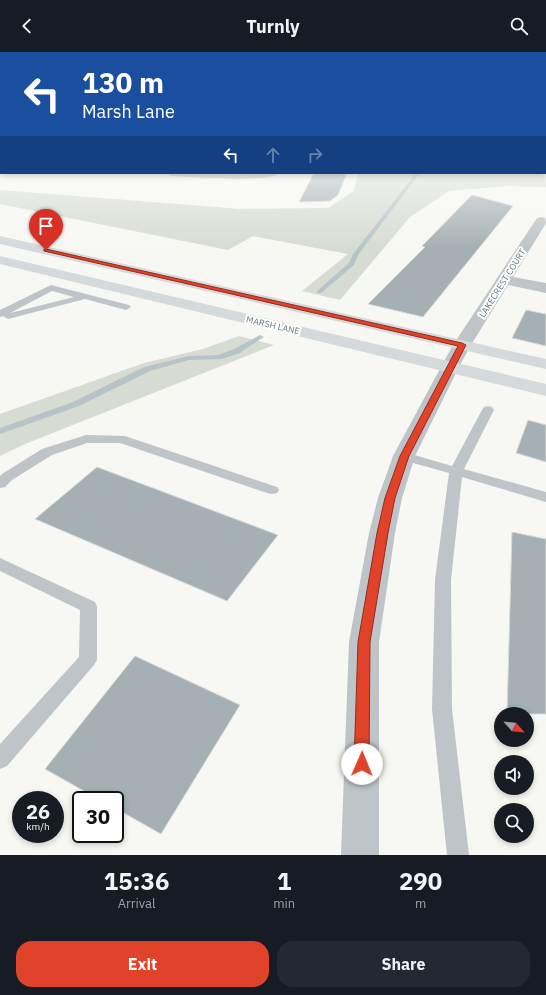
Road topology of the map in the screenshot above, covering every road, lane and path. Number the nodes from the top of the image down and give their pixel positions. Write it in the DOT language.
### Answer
graph roads {
  1 [pos="194,174"];
  2 [pos="263,174"];
  3 [pos="541,221"];
  4 [pos="0,240"];
  5 [pos="0,260"];
  6 [pos="504,280"];
  7 [pos="546,288"];
  8 [pos="85,297"];
  9 [pos="126,307"];
  10 [pos="0,314"];
  11 [pos="0,318"];
  12 [pos="456,356"];
  13 [pos="546,364"];
  14 [pos="546,390"];
  15 [pos="488,410"];
  16 [pos="404,456"];
  17 [pos="456,471"];
  18 [pos="0,484"];
  19 [pos="272,490"];
  20 [pos="546,497"];
  21 [pos="0,564"];
  22 [pos="0,759"];
  23 [pos="360,855"];
  24 [pos="458,855"];
  1 -- 2 [label="street"];
  3 -- 6 [label="street, LAKECREST COURT"];
  4 -- 12 [label="main road, MARSH LANE"];
  5 -- 12 [label="main road, MARSH LANE"];
  6 -- 7 [label="street"];
  6 -- 12 [label="street, LAKECREST COURT"];
  8 -- 9 [label="lane"];
  8 -- 10 [label="lane"];
  8 -- 11 [label="lane"];
  12 -- 13 [label="main road, MARSH LANE"];
  12 -- 14 [label="main road, MARSH LANE"];
  12 -- 16 [label="street, LAKECREST COURT"];
  15 -- 17 [label="lane"];
  16 -- 17 [label="lane"];
  16 -- 23 [label="street, LAKECREST COURT"];
  17 -- 20 [label="lane"];
  17 -- 24 [label="lane"];
  18 -- 19 [label="lane"];
  21 -- 22 [label="lane"];
}
